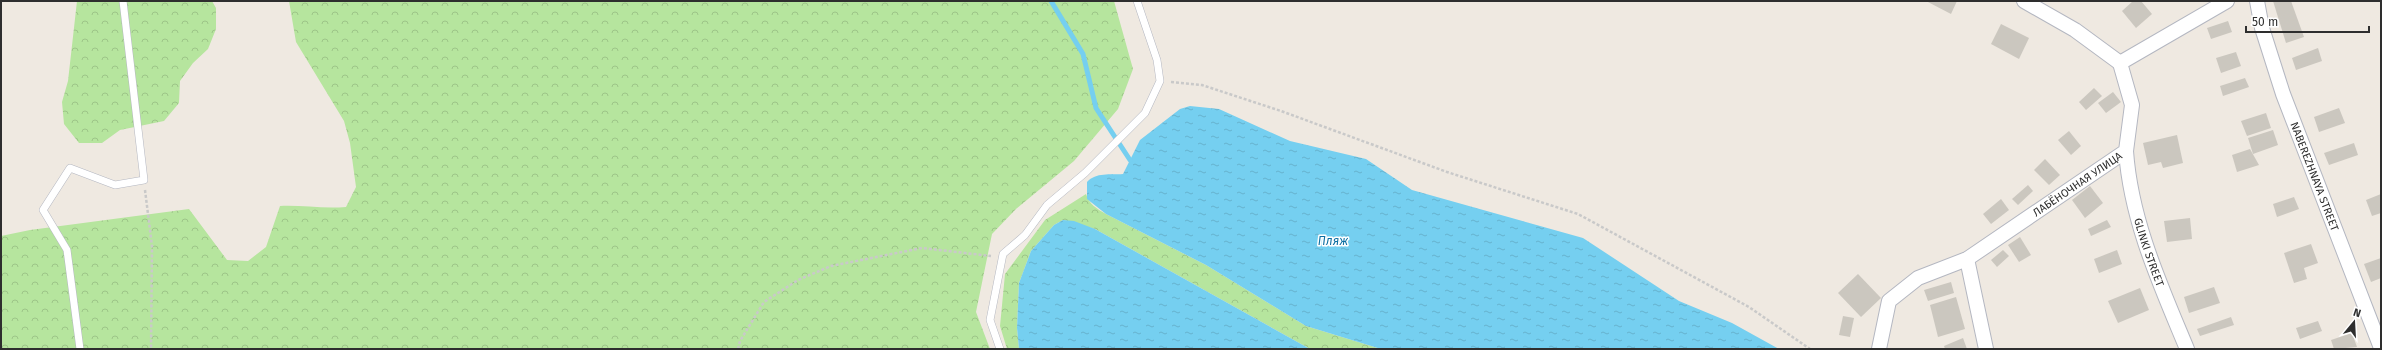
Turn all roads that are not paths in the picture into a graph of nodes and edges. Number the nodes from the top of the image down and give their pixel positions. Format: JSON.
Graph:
{"nodes":[{"id":1,"x":123,"y":1,"type":"edge"},
{"id":2,"x":1137,"y":1,"type":"edge"},
{"id":3,"x":2024,"y":1,"type":"edge"},
{"id":4,"x":2227,"y":1,"type":"edge"},
{"id":5,"x":2258,"y":1,"type":"edge"},
{"id":6,"x":2120,"y":63,"type":"junction"},
{"id":7,"x":2126,"y":150,"type":"junction"},
{"id":8,"x":1967,"y":259,"type":"junction"},
{"id":9,"x":2381,"y":348,"type":"edge"},
{"id":10,"x":80,"y":349,"type":"edge"},
{"id":11,"x":1000,"y":349,"type":"edge"},
{"id":12,"x":1879,"y":349,"type":"edge"},
{"id":13,"x":1986,"y":349,"type":"edge"},
{"id":14,"x":2187,"y":349,"type":"edge"}],
"edges":[{"from":1,"to":10,"type":"lane"},
{"from":2,"to":11,"type":"lane"},
{"from":3,"to":6,"type":"street"},
{"from":4,"to":6,"type":"street"},
{"from":5,"to":9,"type":"street","name":"NABEREZHNAYA STREET"},
{"from":6,"to":7,"type":"street","name":"ЛАБЁНОЧНАЯ УЛИЦА"},
{"from":7,"to":8,"type":"street","name":"ЛАБЁНОЧНАЯ УЛИЦА"},
{"from":7,"to":14,"type":"street","name":"GLINKI STREET"},
{"from":8,"to":12,"type":"street","name":"ЛАБЁНОЧНАЯ УЛИЦА"},
{"from":8,"to":13,"type":"street"}]}
